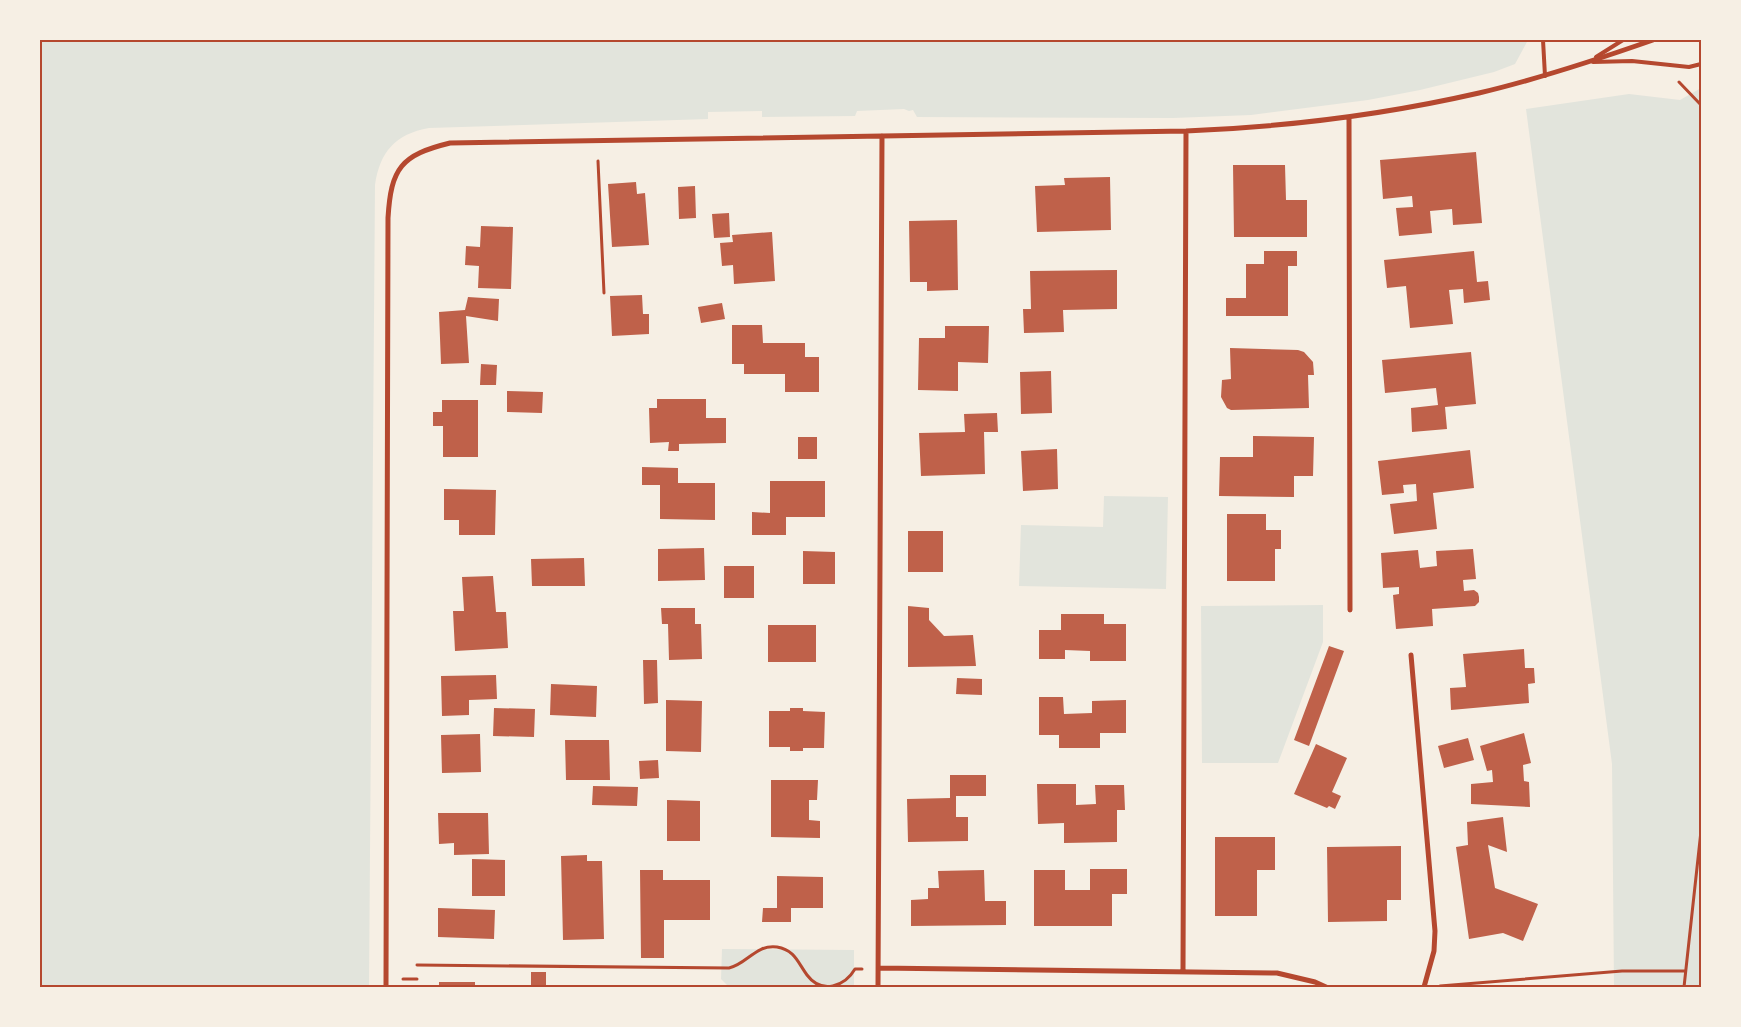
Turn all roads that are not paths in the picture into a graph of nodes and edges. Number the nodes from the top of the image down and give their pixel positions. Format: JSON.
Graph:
{"nodes":[{"id":1,"x":1543,"y":40,"type":"edge"},
{"id":2,"x":1623,"y":40,"type":"edge"},
{"id":3,"x":1653,"y":40,"type":"edge"},
{"id":4,"x":1585,"y":63,"type":"junction"},
{"id":5,"x":1701,"y":64,"type":"edge"},
{"id":6,"x":1545,"y":76,"type":"junction"},
{"id":7,"x":1349,"y":118,"type":"junction"},
{"id":8,"x":1186,"y":131,"type":"junction"},
{"id":9,"x":882,"y":136,"type":"junction"},
{"id":10,"x":1350,"y":610,"type":"dead end"},
{"id":11,"x":1411,"y":655,"type":"dead end"},
{"id":12,"x":878,"y":968,"type":"junction"},
{"id":13,"x":1183,"y":972,"type":"junction"},
{"id":14,"x":386,"y":987,"type":"edge"},
{"id":15,"x":878,"y":987,"type":"edge"},
{"id":16,"x":1326,"y":987,"type":"edge"},
{"id":17,"x":1424,"y":987,"type":"edge"}],
"edges":[{"from":1,"to":6,"type":"lane"},
{"from":2,"to":4,"type":"lane"},
{"from":3,"to":4,"type":"street"},
{"from":4,"to":5,"type":"lane"},
{"from":4,"to":6,"type":"street"},
{"from":6,"to":7,"type":"street"},
{"from":7,"to":8,"type":"street"},
{"from":7,"to":10,"type":"street"},
{"from":8,"to":9,"type":"street"},
{"from":8,"to":13,"type":"street"},
{"from":9,"to":12,"type":"street"},
{"from":9,"to":14,"type":"street"},
{"from":11,"to":17,"type":"street"},
{"from":12,"to":13,"type":"street"},
{"from":12,"to":15,"type":"street"},
{"from":13,"to":16,"type":"street"}]}
